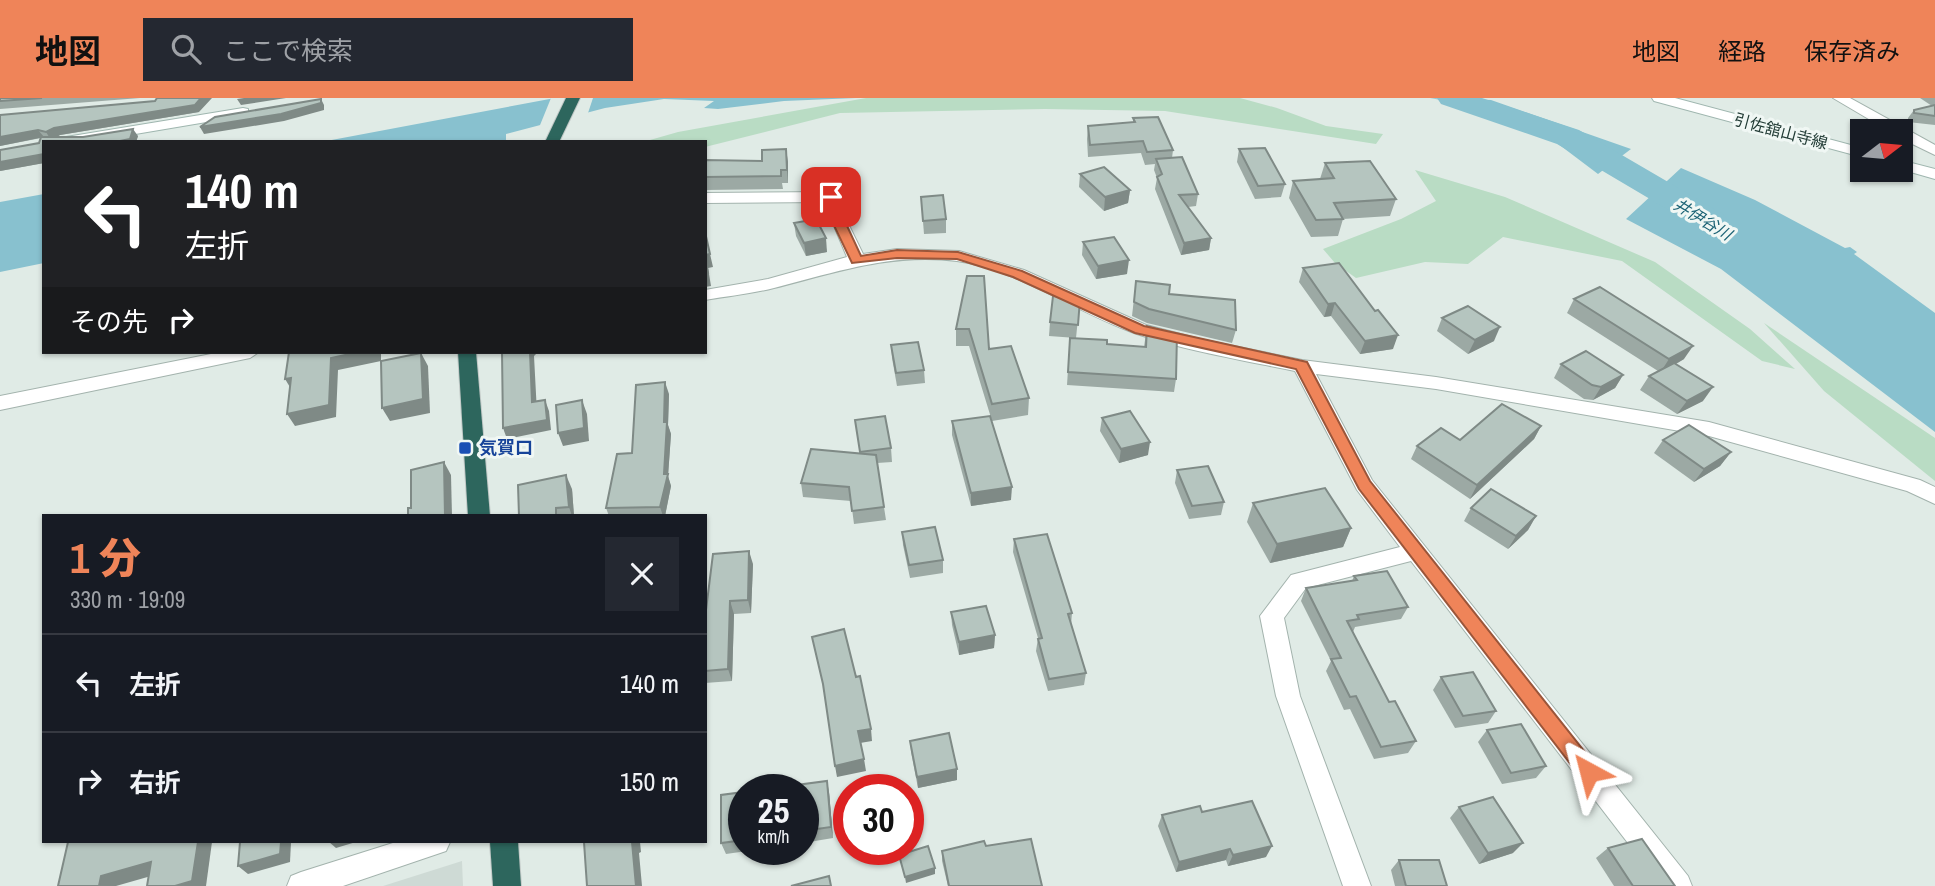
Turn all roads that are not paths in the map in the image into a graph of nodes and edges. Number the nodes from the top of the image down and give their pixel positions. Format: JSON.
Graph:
{"nodes":[{"id":1,"x":573,"y":98,"type":"edge"},
{"id":2,"x":1659,"y":98,"type":"edge"},
{"id":3,"x":1840,"y":98,"type":"edge"},
{"id":4,"x":263,"y":109,"type":"edge"},
{"id":5,"x":1877,"y":119,"type":"edge"},
{"id":6,"x":1913,"y":139,"type":"edge"},
{"id":7,"x":69,"y":140,"type":"edge"},
{"id":8,"x":553,"y":140,"type":"edge"},
{"id":9,"x":1850,"y":150,"type":"edge"},
{"id":10,"x":1935,"y":151,"type":"edge"},
{"id":11,"x":1913,"y":168,"type":"edge"},
{"id":12,"x":1935,"y":174,"type":"edge"},
{"id":13,"x":707,"y":198,"type":"edge"},
{"id":14,"x":857,"y":260,"type":"junction"},
{"id":15,"x":707,"y":295,"type":"edge"},
{"id":16,"x":240,"y":354,"type":"edge"},
{"id":17,"x":467,"y":354,"type":"edge"},
{"id":18,"x":1302,"y":366,"type":"junction"},
{"id":19,"x":0,"y":403,"type":"edge"},
{"id":20,"x":1935,"y":496,"type":"edge"},
{"id":21,"x":479,"y":514,"type":"edge"},
{"id":22,"x":1418,"y":551,"type":"junction"},
{"id":23,"x":433,"y":843,"type":"edge"},
{"id":24,"x":504,"y":843,"type":"edge"},
{"id":25,"x":301,"y":886,"type":"edge"},
{"id":26,"x":507,"y":886,"type":"edge"},
{"id":27,"x":1357,"y":886,"type":"edge"},
{"id":28,"x":1678,"y":886,"type":"edge"}],
"edges":[{"from":1,"to":8,"type":"highway"},
{"from":2,"to":9,"type":"street","name":"引佐舘山寺線"},
{"from":3,"to":5,"type":"street"},
{"from":4,"to":7,"type":"street"},
{"from":6,"to":10,"type":"street"},
{"from":11,"to":12,"type":"street"},
{"from":13,"to":14,"type":"street"},
{"from":14,"to":15,"type":"street"},
{"from":14,"to":18,"type":"street"},
{"from":16,"to":19,"type":"street"},
{"from":17,"to":21,"type":"highway"},
{"from":18,"to":20,"type":"street"},
{"from":18,"to":22,"type":"street"},
{"from":22,"to":27,"type":"street"},
{"from":22,"to":28,"type":"street"},
{"from":23,"to":25,"type":"street"},
{"from":24,"to":26,"type":"highway"}]}
